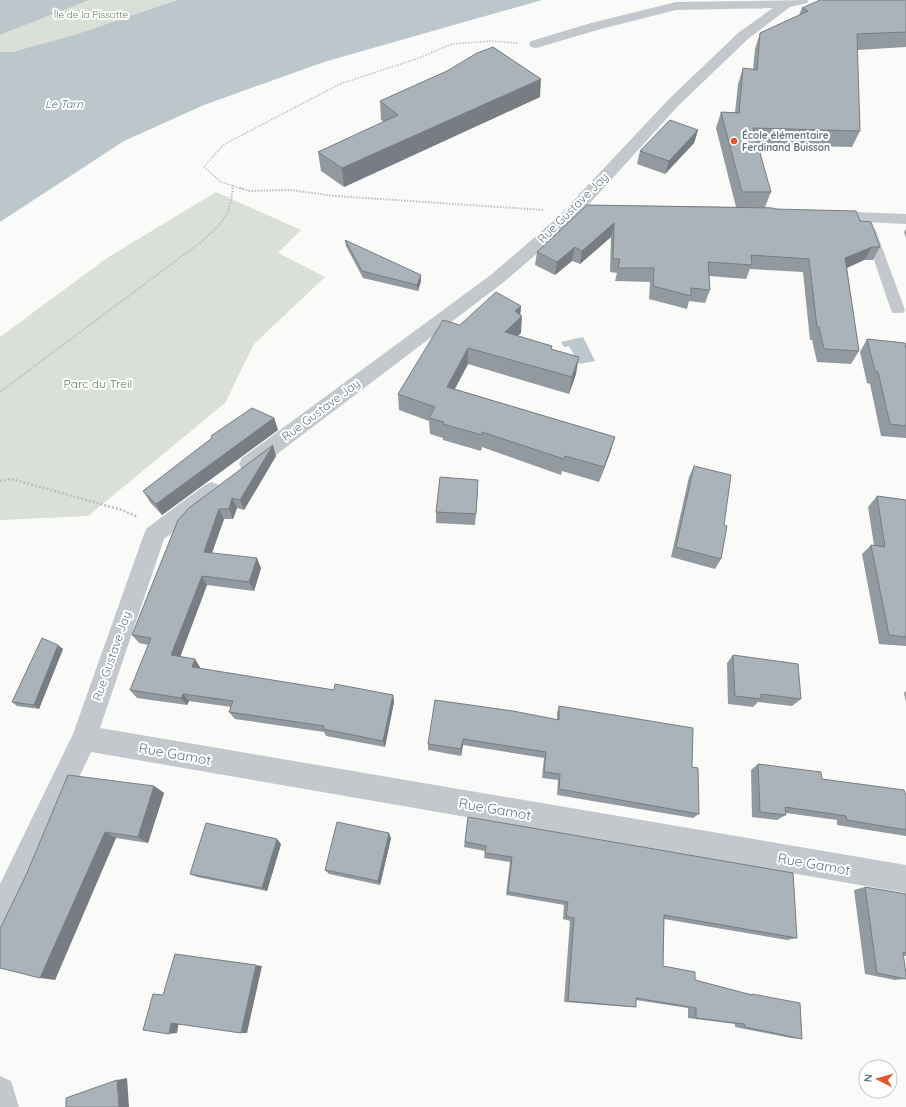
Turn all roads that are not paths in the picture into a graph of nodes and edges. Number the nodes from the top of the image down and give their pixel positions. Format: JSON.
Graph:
{"nodes":[{"id":1,"x":795,"y":2,"type":"edge"},
{"id":2,"x":536,"y":44,"type":"road end"},
{"id":3,"x":572,"y":212,"type":"junction"},
{"id":4,"x":596,"y":212,"type":"edge"},
{"id":5,"x":814,"y":215,"type":"edge"},
{"id":6,"x":866,"y":218,"type":"junction"},
{"id":7,"x":906,"y":219,"type":"edge"},
{"id":8,"x":898,"y":310,"type":"dead end"},
{"id":9,"x":84,"y":738,"type":"junction"},
{"id":10,"x":906,"y":879,"type":"edge"},
{"id":11,"x":0,"y":915,"type":"edge"},
{"id":12,"x":0,"y":1092,"type":"edge"},
{"id":13,"x":3,"y":1107,"type":"edge"}],
"edges":[{"from":1,"to":2,"type":"street"},
{"from":1,"to":3,"type":"street","name":"Rue Gustave Jay"},
{"from":3,"to":4,"type":"street"},
{"from":3,"to":9,"type":"street","name":"Rue Gustave Jay"},
{"from":5,"to":6,"type":"street"},
{"from":6,"to":7,"type":"street"},
{"from":6,"to":8,"type":"lane"},
{"from":9,"to":10,"type":"street","name":"Rue Gamot"},
{"from":9,"to":11,"type":"street","name":"Rue Gustave Jay"},
{"from":12,"to":13,"type":"street"}]}
